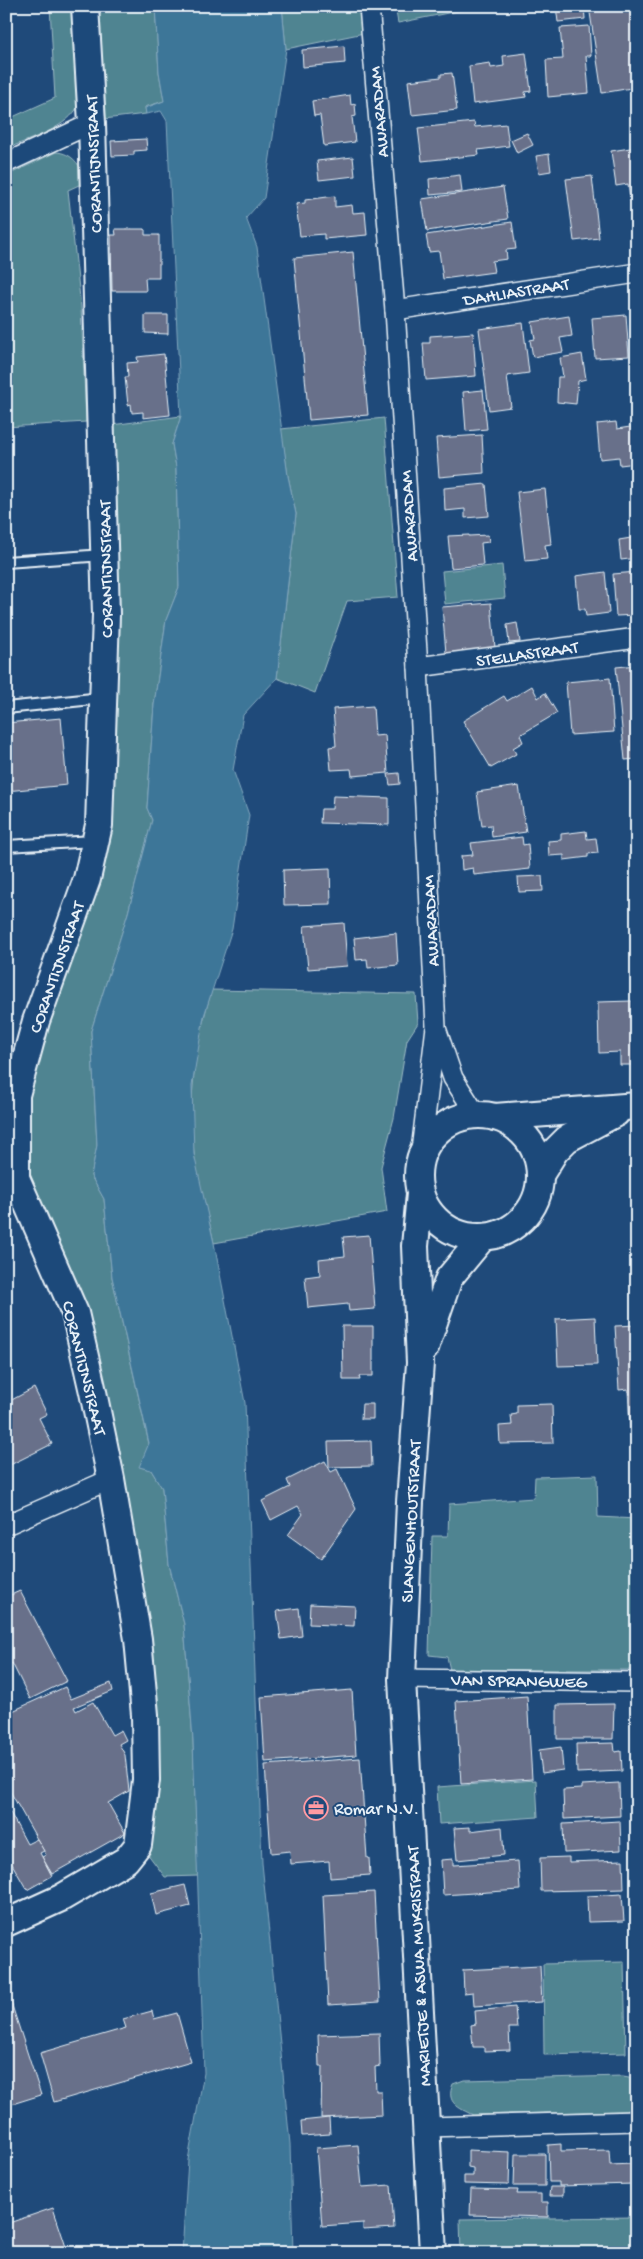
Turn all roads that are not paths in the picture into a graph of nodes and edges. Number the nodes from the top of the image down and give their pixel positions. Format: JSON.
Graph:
{"nodes":[{"id":1,"x":85,"y":6,"type":"edge"},
{"id":2,"x":369,"y":6,"type":"edge"},
{"id":3,"x":92,"y":123,"type":"junction"},
{"id":4,"x":6,"y":163,"type":"edge"},
{"id":5,"x":637,"y":273,"type":"edge"},
{"id":6,"x":395,"y":310,"type":"junction"},
{"id":7,"x":105,"y":555,"type":"junction"},
{"id":8,"x":6,"y":562,"type":"edge"},
{"id":9,"x":637,"y":638,"type":"edge"},
{"id":10,"x":418,"y":667,"type":"junction"},
{"id":11,"x":103,"y":698,"type":"junction"},
{"id":12,"x":6,"y":708,"type":"edge"},
{"id":13,"x":95,"y":841,"type":"junction"},
{"id":14,"x":6,"y":846,"type":"edge"},
{"id":15,"x":436,"y":1027,"type":"junction"},
{"id":16,"x":632,"y":1106,"type":"edge"},
{"id":17,"x":485,"y":1116,"type":"junction"},
{"id":18,"x":420,"y":1159,"type":"junction"},
{"id":19,"x":540,"y":1175,"type":"junction"},
{"id":20,"x":11,"y":1180,"type":"edge"},
{"id":21,"x":420,"y":1194,"type":"junction"},
{"id":22,"x":483,"y":1237,"type":"junction"},
{"id":23,"x":420,"y":1362,"type":"junction"},
{"id":24,"x":111,"y":1479,"type":"junction"},
{"id":25,"x":6,"y":1525,"type":"edge"},
{"id":26,"x":402,"y":1679,"type":"junction"},
{"id":27,"x":637,"y":1682,"type":"edge"},
{"id":28,"x":6,"y":1923,"type":"edge"},
{"id":29,"x":637,"y":2121,"type":"edge"},
{"id":30,"x":427,"y":2127,"type":"junction"},
{"id":31,"x":433,"y":2253,"type":"edge"}],
"edges":[{"from":1,"to":3,"type":"street","name":"CORANTIJNSTRAAT"},
{"from":2,"to":6,"type":"street","name":"AWARADAM"},
{"from":3,"to":4,"type":"street"},
{"from":3,"to":7,"type":"street","name":"CORANTIJNSTRAAT"},
{"from":5,"to":6,"type":"street","name":"DAHLIASTRAAT"},
{"from":6,"to":10,"type":"street","name":"AWARADAM"},
{"from":7,"to":8,"type":"lane"},
{"from":7,"to":11,"type":"street","name":"CORANTIJNSTRAAT"},
{"from":9,"to":10,"type":"street","name":"STELLASTRAAT"},
{"from":10,"to":15,"type":"street","name":"AWARADAM"},
{"from":11,"to":12,"type":"lane"},
{"from":11,"to":13,"type":"street","name":"CORANTIJNSTRAAT"},
{"from":13,"to":14,"type":"lane"},
{"from":13,"to":20,"type":"street","name":"CORANTIJNSTRAAT"},
{"from":15,"to":17,"type":"street","name":"AWARADAM"},
{"from":15,"to":18,"type":"street","name":"AWARADAM"},
{"from":16,"to":17,"type":"street"},
{"from":16,"to":19,"type":"street"},
{"from":17,"to":18,"type":"street"},
{"from":17,"to":19,"type":"street"},
{"from":18,"to":21,"type":"street"},
{"from":19,"to":22,"type":"street"},
{"from":20,"to":24,"type":"street","name":"CORANTIJNSTRAAT"},
{"from":21,"to":22,"type":"street"},
{"from":21,"to":23,"type":"street"},
{"from":22,"to":23,"type":"street"},
{"from":23,"to":26,"type":"street","name":"SLANGENHOUTSTRAAT"},
{"from":24,"to":25,"type":"street"},
{"from":24,"to":28,"type":"street","name":"CORANTIJNSTRAAT"},
{"from":26,"to":27,"type":"street","name":"VAN SPRANGWEG"},
{"from":26,"to":30,"type":"street","name":"MARIETJE & ASWA MUKRISTRAAT"},
{"from":29,"to":30,"type":"street"},
{"from":30,"to":31,"type":"street","name":"MARIETJE & ASWA MUKRISTRAAT"}]}
